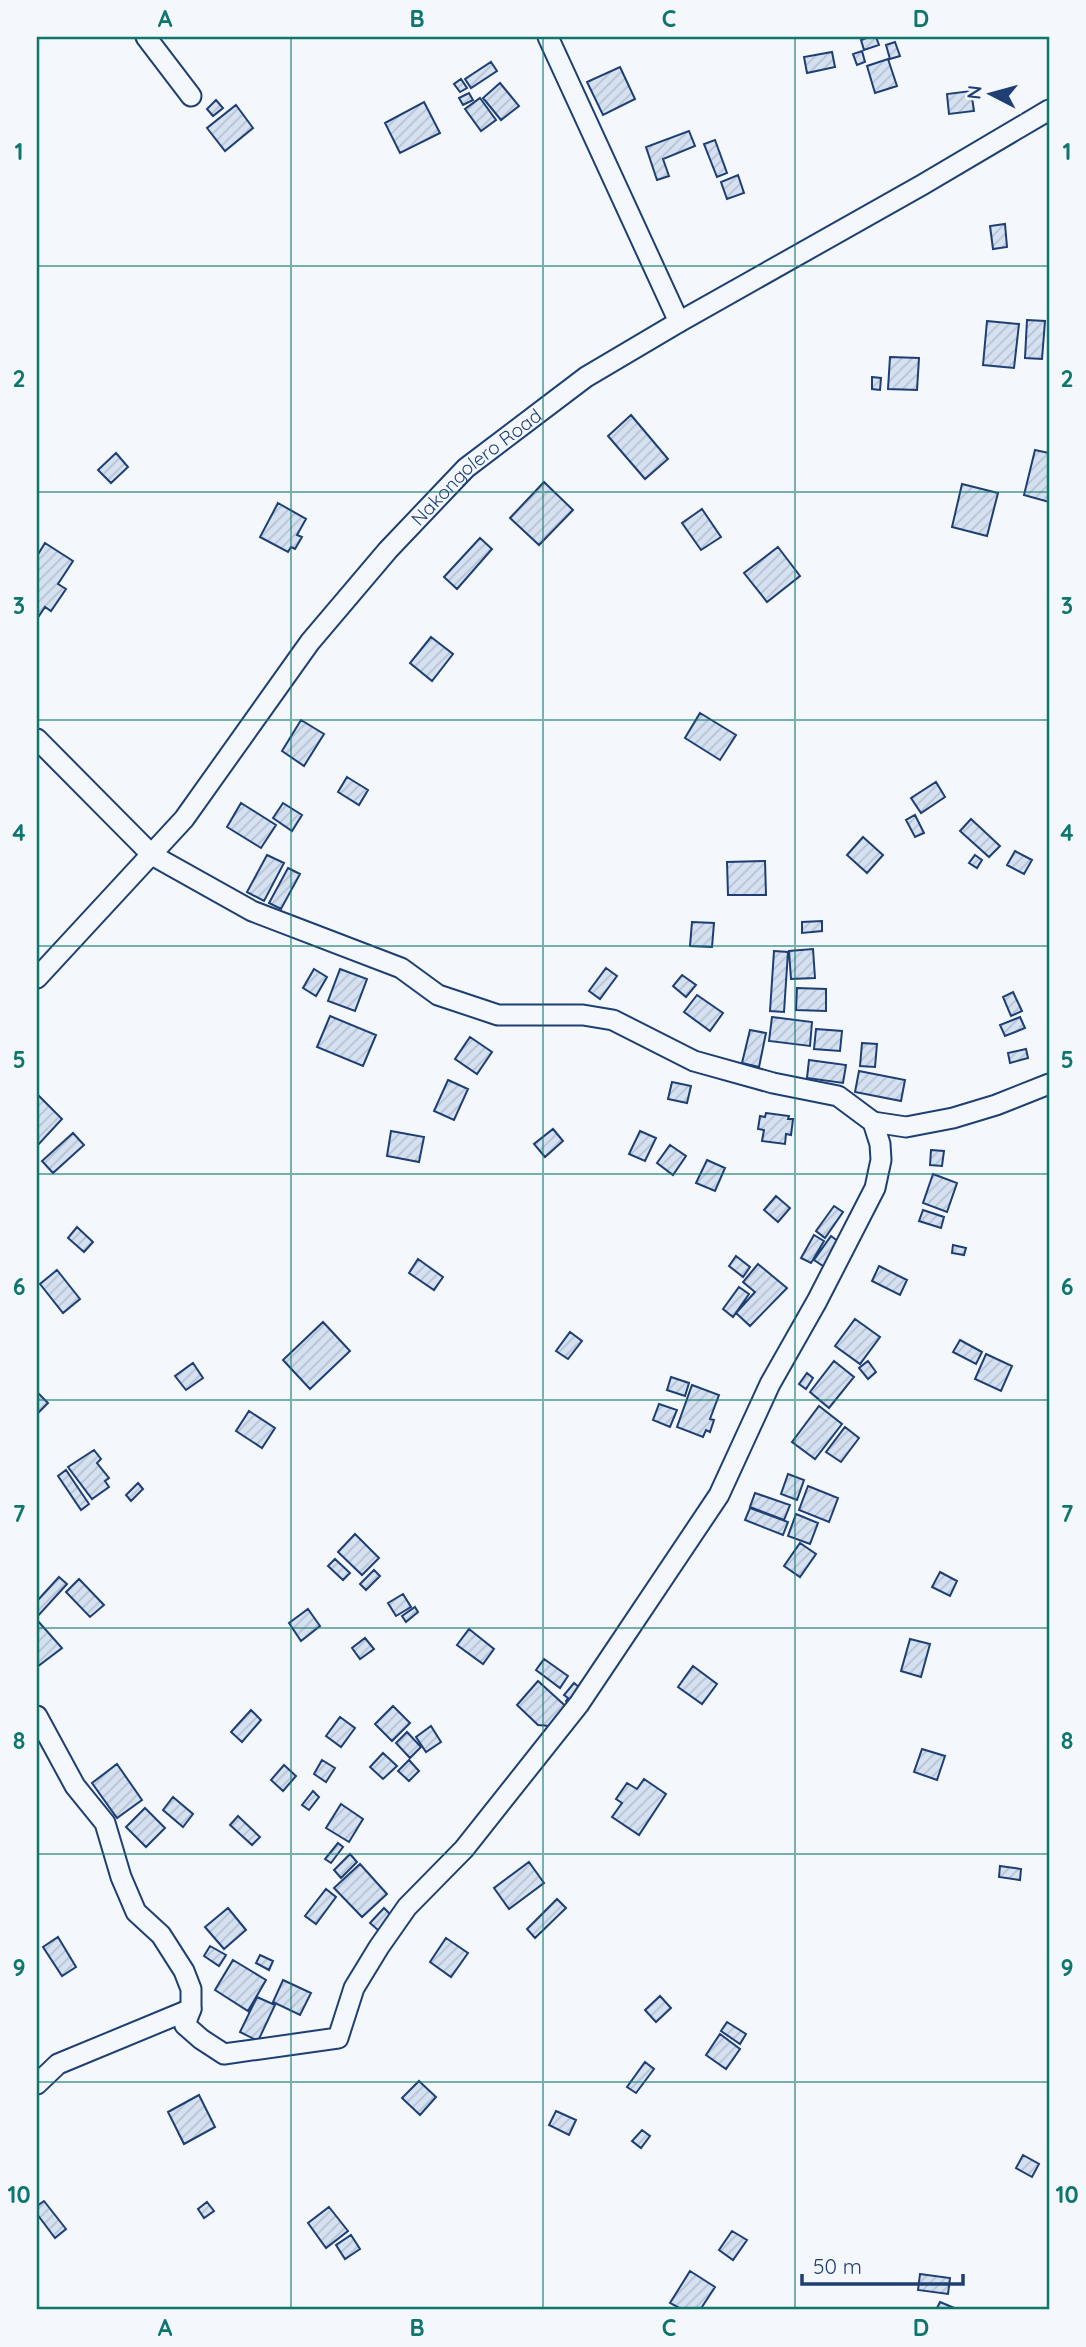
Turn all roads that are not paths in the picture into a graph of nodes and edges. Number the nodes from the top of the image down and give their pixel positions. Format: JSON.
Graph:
{"nodes":[{"id":1,"x":146,"y":37,"type":"edge"},
{"id":2,"x":548,"y":37,"type":"edge"},
{"id":3,"x":191,"y":96,"type":"dead end"},
{"id":4,"x":1049,"y":110,"type":"edge"},
{"id":5,"x":679,"y":322,"type":"junction"},
{"id":6,"x":37,"y":739,"type":"edge"},
{"id":7,"x":152,"y":855,"type":"junction"},
{"id":8,"x":37,"y":978,"type":"edge"},
{"id":9,"x":1049,"y":1084,"type":"edge"},
{"id":10,"x":873,"y":1122,"type":"junction"},
{"id":11,"x":37,"y":1716,"type":"edge"},
{"id":12,"x":191,"y":2009,"type":"junction"},
{"id":13,"x":37,"y":2084,"type":"edge"}],
"edges":[{"from":1,"to":3,"type":"street"},
{"from":2,"to":5,"type":"street"},
{"from":4,"to":5,"type":"street","name":"Nakongolero Road"},
{"from":5,"to":7,"type":"street","name":"Nakongolero Road"},
{"from":6,"to":7,"type":"street"},
{"from":7,"to":8,"type":"street","name":"Nakongolero Road"},
{"from":7,"to":10,"type":"street"},
{"from":9,"to":10,"type":"street"},
{"from":10,"to":12,"type":"street"},
{"from":11,"to":12,"type":"street"},
{"from":12,"to":13,"type":"street"}]}
